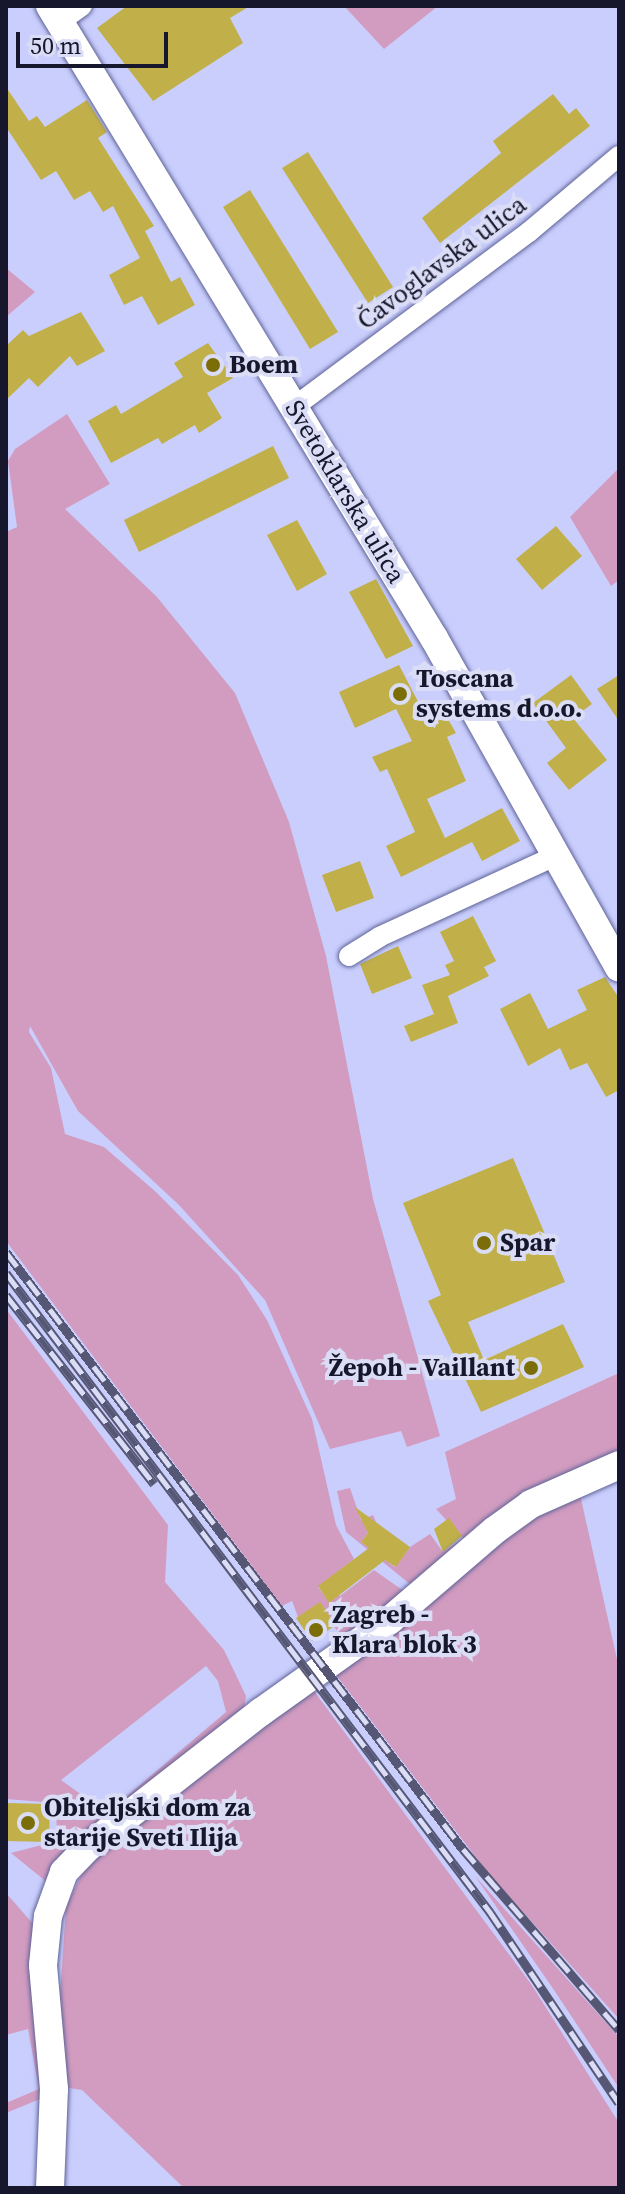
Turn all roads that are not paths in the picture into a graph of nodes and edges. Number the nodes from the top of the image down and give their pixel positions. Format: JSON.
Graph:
{"nodes":[{"id":1,"x":65,"y":11,"type":"edge"},
{"id":2,"x":619,"y":156,"type":"edge"},
{"id":3,"x":294,"y":407,"type":"junction"},
{"id":4,"x":555,"y":856,"type":"junction"},
{"id":5,"x":349,"y":956,"type":"dead end"},
{"id":6,"x":619,"y":968,"type":"edge"},
{"id":7,"x":619,"y":1465,"type":"edge"},
{"id":8,"x":50,"y":2188,"type":"edge"}],
"edges":[{"from":1,"to":3,"type":"street","name":"Svetoklarska ulica"},
{"from":2,"to":3,"type":"street","name":"Čavoglavska ulica"},
{"from":3,"to":4,"type":"street","name":"Svetoklarska ulica"},
{"from":4,"to":5,"type":"street"},
{"from":4,"to":6,"type":"street","name":"Svetoklarska ulica"},
{"from":7,"to":8,"type":"street"}]}
